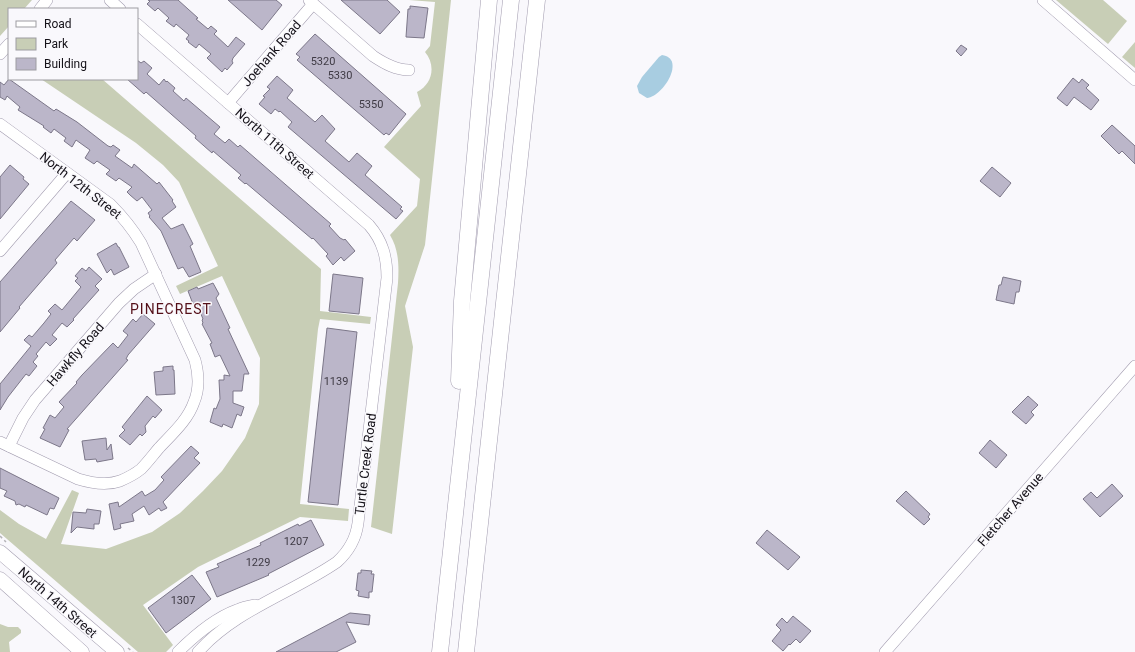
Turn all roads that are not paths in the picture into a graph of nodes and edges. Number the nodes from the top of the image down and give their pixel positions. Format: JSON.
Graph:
{"nodes":[{"id":1,"x":47,"y":0,"type":"edge"},
{"id":2,"x":110,"y":0,"type":"edge"},
{"id":3,"x":490,"y":0,"type":"edge"},
{"id":4,"x":511,"y":0,"type":"edge"},
{"id":5,"x":537,"y":0,"type":"edge"},
{"id":6,"x":1043,"y":0,"type":"edge"},
{"id":7,"x":311,"y":2,"type":"edge"},
{"id":8,"x":41,"y":8,"type":"edge"},
{"id":9,"x":119,"y":8,"type":"edge"},
{"id":10,"x":138,"y":25,"type":"edge"},
{"id":11,"x":8,"y":45,"type":"edge"},
{"id":12,"x":0,"y":54,"type":"edge"},
{"id":13,"x":409,"y":70,"type":"dead end"},
{"id":14,"x":1135,"y":80,"type":"edge"},
{"id":15,"x":228,"y":103,"type":"junction"},
{"id":16,"x":0,"y":124,"type":"edge"},
{"id":17,"x":67,"y":173,"type":"junction"},
{"id":18,"x":0,"y":251,"type":"edge"},
{"id":19,"x":156,"y":274,"type":"junction"},
{"id":20,"x":387,"y":278,"type":"joint"},
{"id":21,"x":1135,"y":366,"type":"edge"},
{"id":22,"x":4,"y":444,"type":"edge"},
{"id":23,"x":452,"y":543,"type":"junction"},
{"id":24,"x":0,"y":552,"type":"edge"},
{"id":25,"x":0,"y":579,"type":"edge"},
{"id":26,"x":265,"y":602,"type":"junction"},
{"id":27,"x":82,"y":652,"type":"edge"},
{"id":28,"x":117,"y":652,"type":"edge"},
{"id":29,"x":178,"y":652,"type":"edge"},
{"id":30,"x":198,"y":652,"type":"edge"},
{"id":31,"x":440,"y":652,"type":"edge"},
{"id":32,"x":466,"y":652,"type":"edge"},
{"id":33,"x":885,"y":652,"type":"edge"}],
"edges":[{"from":1,"to":8,"type":"street"},
{"from":2,"to":9,"type":"street"},
{"from":3,"to":23,"type":"highway"},
{"from":4,"to":23,"type":"highway"},
{"from":5,"to":32,"type":"highway"},
{"from":6,"to":14,"type":"street"},
{"from":7,"to":13,"type":"street"},
{"from":7,"to":15,"type":"street","name":"Joehank Road"},
{"from":10,"to":15,"type":"street","name":"North 11th Street"},
{"from":11,"to":12,"type":"street"},
{"from":15,"to":20,"type":"street","name":"North 11th Street"},
{"from":16,"to":17,"type":"street","name":"North 12th Street"},
{"from":17,"to":18,"type":"street"},
{"from":17,"to":19,"type":"street","name":"North 12th Street"},
{"from":19,"to":22,"type":"street","name":"Hawkfly Road"},
{"from":19,"to":22,"type":"street","name":"North 12th Street"},
{"from":20,"to":26,"type":"street","name":"Turtle Creek Road"},
{"from":21,"to":33,"type":"street","name":"Fletcher Avenue"},
{"from":23,"to":31,"type":"highway"},
{"from":24,"to":28,"type":"main road","name":"North 14th Street"},
{"from":25,"to":27,"type":"main road","name":"North 14th Street"},
{"from":26,"to":29,"type":"street","name":"Turtle Creek Road"},
{"from":26,"to":30,"type":"street","name":"Turtle Creek Road"}]}
